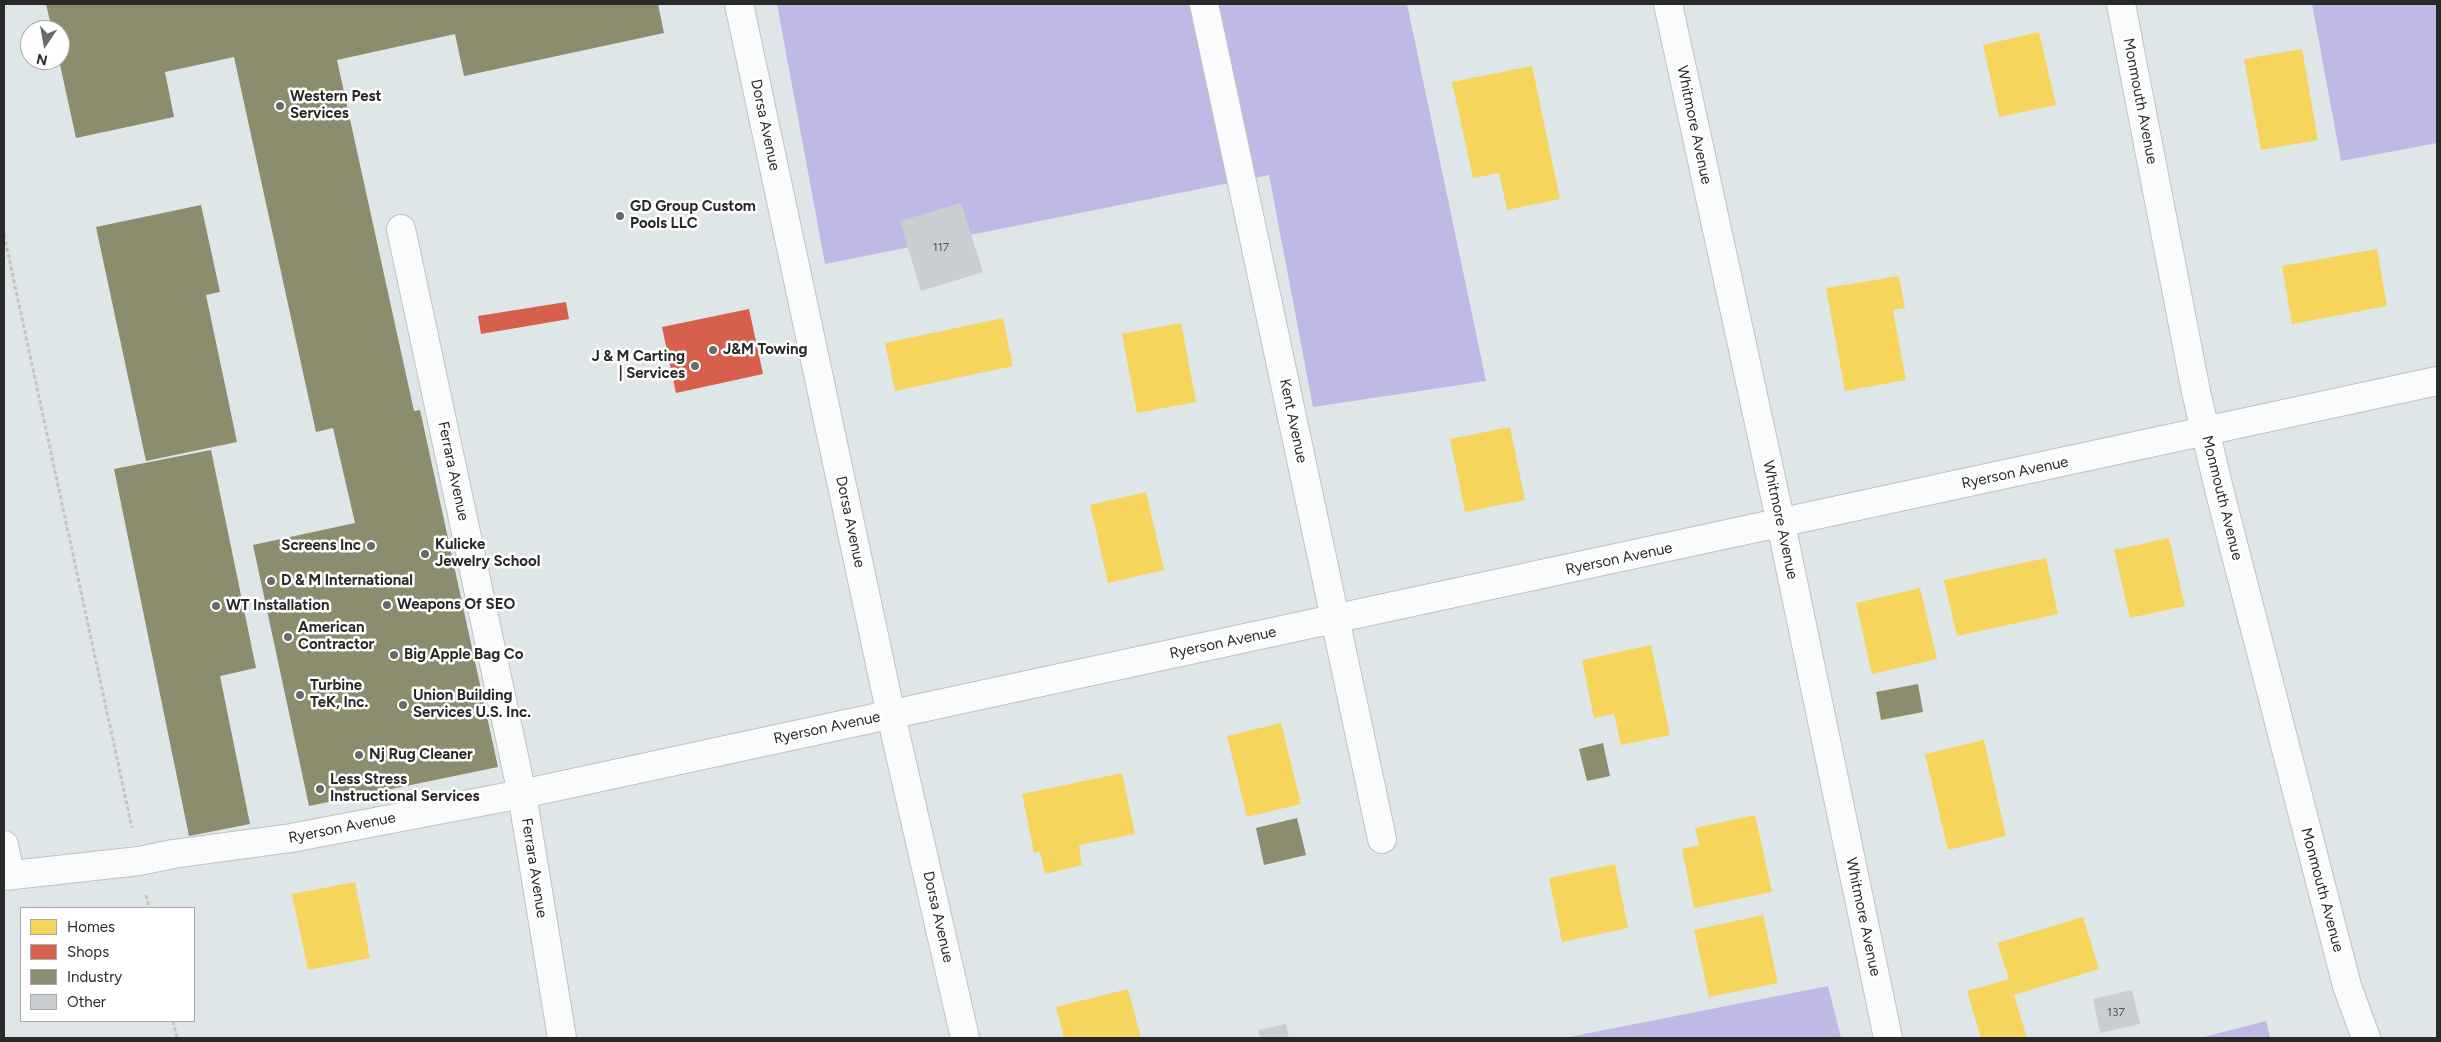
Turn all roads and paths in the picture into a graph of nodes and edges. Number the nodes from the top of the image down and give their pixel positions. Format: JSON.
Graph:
{"nodes":[{"id":1,"x":739,"y":4,"type":"edge"},
{"id":2,"x":1204,"y":4,"type":"edge"},
{"id":3,"x":1668,"y":4,"type":"edge"},
{"id":4,"x":2121,"y":4,"type":"edge"},
{"id":5,"x":401,"y":229,"type":"dead end"},
{"id":6,"x":4,"y":235,"type":"edge"},
{"id":7,"x":2437,"y":381,"type":"edge"},
{"id":8,"x":2206,"y":432,"type":"junction"},
{"id":9,"x":1781,"y":524,"type":"junction"},
{"id":10,"x":1335,"y":619,"type":"junction"},
{"id":11,"x":891,"y":714,"type":"junction"},
{"id":12,"x":522,"y":794,"type":"junction"},
{"id":13,"x":1382,"y":839,"type":"dead end"},
{"id":14,"x":4,"y":845,"type":"edge"},
{"id":15,"x":139,"y":861,"type":"junction"},
{"id":16,"x":7,"y":876,"type":"edge"},
{"id":17,"x":149,"y":907,"type":"edge"},
{"id":18,"x":173,"y":1022,"type":"edge"},
{"id":19,"x":177,"y":1038,"type":"edge"},
{"id":20,"x":562,"y":1038,"type":"edge"},
{"id":21,"x":965,"y":1038,"type":"edge"},
{"id":22,"x":1888,"y":1038,"type":"edge"},
{"id":23,"x":2366,"y":1038,"type":"edge"}],
"edges":[{"from":1,"to":11,"type":"street","name":"Dorsa Avenue"},
{"from":2,"to":10,"type":"street","name":"Kent Avenue"},
{"from":3,"to":9,"type":"street","name":"Whitmore Avenue"},
{"from":4,"to":8,"type":"street","name":"Monmouth Avenue"},
{"from":5,"to":12,"type":"street","name":"Ferrara Avenue"},
{"from":6,"to":15,"type":"path"},
{"from":7,"to":8,"type":"street","name":"Ryerson Avenue"},
{"from":8,"to":9,"type":"street","name":"Ryerson Avenue"},
{"from":8,"to":23,"type":"street","name":"Monmouth Avenue"},
{"from":9,"to":10,"type":"street","name":"Ryerson Avenue"},
{"from":9,"to":22,"type":"street","name":"Whitmore Avenue"},
{"from":10,"to":11,"type":"street","name":"Ryerson Avenue"},
{"from":10,"to":13,"type":"street","name":"Kent Avenue"},
{"from":11,"to":12,"type":"street","name":"Ryerson Avenue"},
{"from":11,"to":21,"type":"street","name":"Dorsa Avenue"},
{"from":12,"to":15,"type":"street","name":"Ryerson Avenue"},
{"from":12,"to":20,"type":"street","name":"Ferrara Avenue"},
{"from":14,"to":16,"type":"street"},
{"from":15,"to":16,"type":"street","name":"Ryerson Avenue"},
{"from":15,"to":17,"type":"path"},
{"from":18,"to":19,"type":"path"}]}
